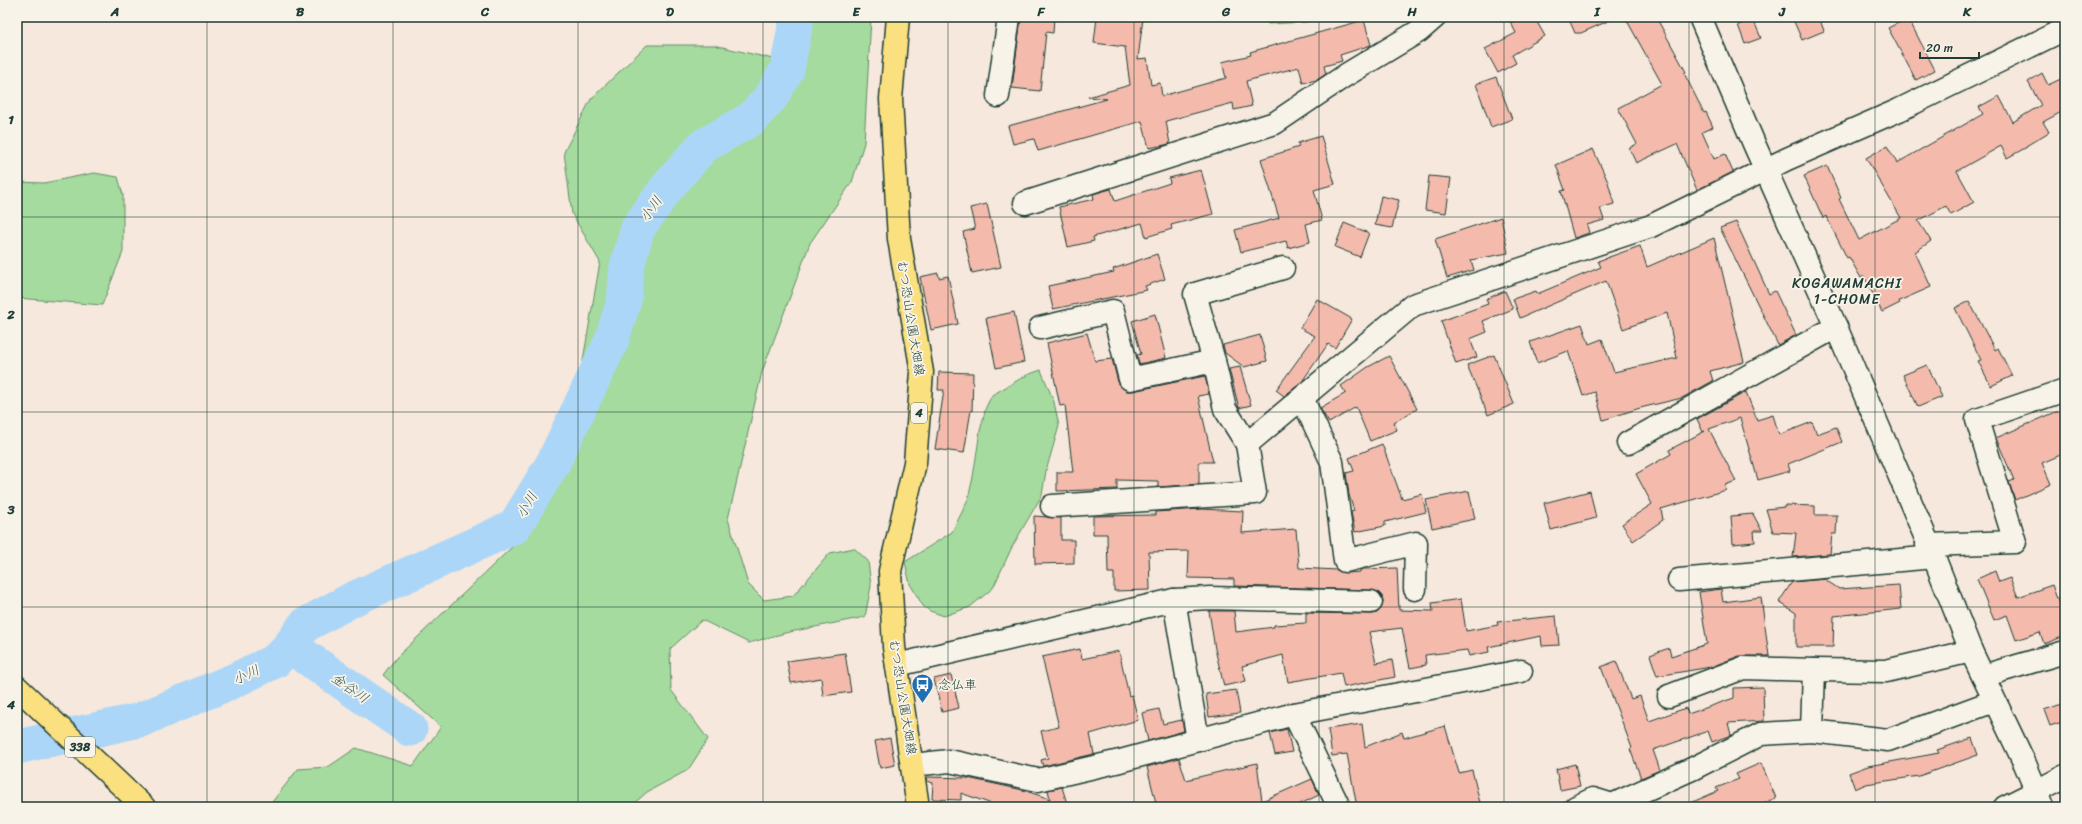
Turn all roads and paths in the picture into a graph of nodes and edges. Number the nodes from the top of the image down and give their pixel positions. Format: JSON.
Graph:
{"nodes":[{"id":1,"x":898,"y":17,"type":"edge"},
{"id":2,"x":1008,"y":17,"type":"edge"},
{"id":3,"x":1435,"y":17,"type":"edge"},
{"id":4,"x":1700,"y":17,"type":"edge"},
{"id":5,"x":2065,"y":29,"type":"edge"},
{"id":6,"x":998,"y":96,"type":"dead end"},
{"id":7,"x":1766,"y":170,"type":"junction"},
{"id":8,"x":1025,"y":203,"type":"dead end"},
{"id":9,"x":1283,"y":268,"type":"dead end"},
{"id":10,"x":1836,"y":327,"type":"junction"},
{"id":11,"x":1040,"y":328,"type":"dead end"},
{"id":12,"x":1214,"y":361,"type":"junction"},
{"id":13,"x":2065,"y":390,"type":"edge"},
{"id":14,"x":1302,"y":398,"type":"junction"},
{"id":15,"x":1628,"y":443,"type":"dead end"},
{"id":16,"x":1247,"y":444,"type":"junction"},
{"id":17,"x":1052,"y":506,"type":"dead end"},
{"id":18,"x":1930,"y":551,"type":"junction"},
{"id":19,"x":1679,"y":580,"type":"dead end"},
{"id":20,"x":1415,"y":589,"type":"dead end"},
{"id":21,"x":1174,"y":600,"type":"junction"},
{"id":22,"x":1372,"y":602,"type":"dead end"},
{"id":23,"x":1970,"y":651,"type":"junction"},
{"id":24,"x":2065,"y":652,"type":"edge"},
{"id":25,"x":897,"y":665,"type":"junction"},
{"id":26,"x":1814,"y":670,"type":"junction"},
{"id":27,"x":1521,"y":671,"type":"dead end"},
{"id":28,"x":1983,"y":676,"type":"junction"},
{"id":29,"x":17,"y":687,"type":"edge"},
{"id":30,"x":1668,"y":696,"type":"dead end"},
{"id":31,"x":1994,"y":701,"type":"junction"},
{"id":32,"x":1294,"y":714,"type":"junction"},
{"id":33,"x":1812,"y":731,"type":"junction"},
{"id":34,"x":1198,"y":740,"type":"junction"},
{"id":35,"x":913,"y":764,"type":"junction"},
{"id":36,"x":2065,"y":776,"type":"edge"},
{"id":37,"x":2040,"y":799,"type":"edge"},
{"id":38,"x":144,"y":807,"type":"edge"},
{"id":39,"x":918,"y":807,"type":"edge"},
{"id":40,"x":1339,"y":807,"type":"edge"},
{"id":41,"x":1576,"y":807,"type":"edge"},
{"id":42,"x":2005,"y":807,"type":"edge"}],
"edges":[{"from":1,"to":25,"type":"main road","name":"むつ恐山公園大畑線","number":"4"},
{"from":2,"to":6,"type":"street"},
{"from":3,"to":8,"type":"street"},
{"from":4,"to":7,"type":"street"},
{"from":5,"to":7,"type":"street"},
{"from":7,"to":10,"type":"street"},
{"from":7,"to":14,"type":"street"},
{"from":9,"to":12,"type":"street"},
{"from":10,"to":15,"type":"street"},
{"from":10,"to":18,"type":"street"},
{"from":11,"to":12,"type":"street"},
{"from":12,"to":16,"type":"street"},
{"from":13,"to":18,"type":"street"},
{"from":14,"to":16,"type":"street"},
{"from":14,"to":20,"type":"street"},
{"from":16,"to":17,"type":"street"},
{"from":18,"to":19,"type":"street"},
{"from":18,"to":23,"type":"street"},
{"from":21,"to":22,"type":"street"},
{"from":21,"to":25,"type":"street"},
{"from":21,"to":34,"type":"street"},
{"from":23,"to":26,"type":"street"},
{"from":23,"to":28,"type":"street"},
{"from":24,"to":28,"type":"street"},
{"from":25,"to":35,"type":"main road","name":"むつ恐山公園大畑線","number":"4"},
{"from":26,"to":30,"type":"street"},
{"from":26,"to":33,"type":"street"},
{"from":27,"to":32,"type":"street"},
{"from":28,"to":31,"type":"street"},
{"from":29,"to":38,"type":"main road","number":"338"},
{"from":31,"to":33,"type":"street"},
{"from":31,"to":37,"type":"street"},
{"from":32,"to":34,"type":"street"},
{"from":32,"to":40,"type":"street"},
{"from":33,"to":41,"type":"street"},
{"from":34,"to":35,"type":"street"},
{"from":35,"to":39,"type":"main road","name":"むつ恐山公園大畑線","number":"4"},
{"from":36,"to":37,"type":"street"},
{"from":37,"to":42,"type":"street"}]}
